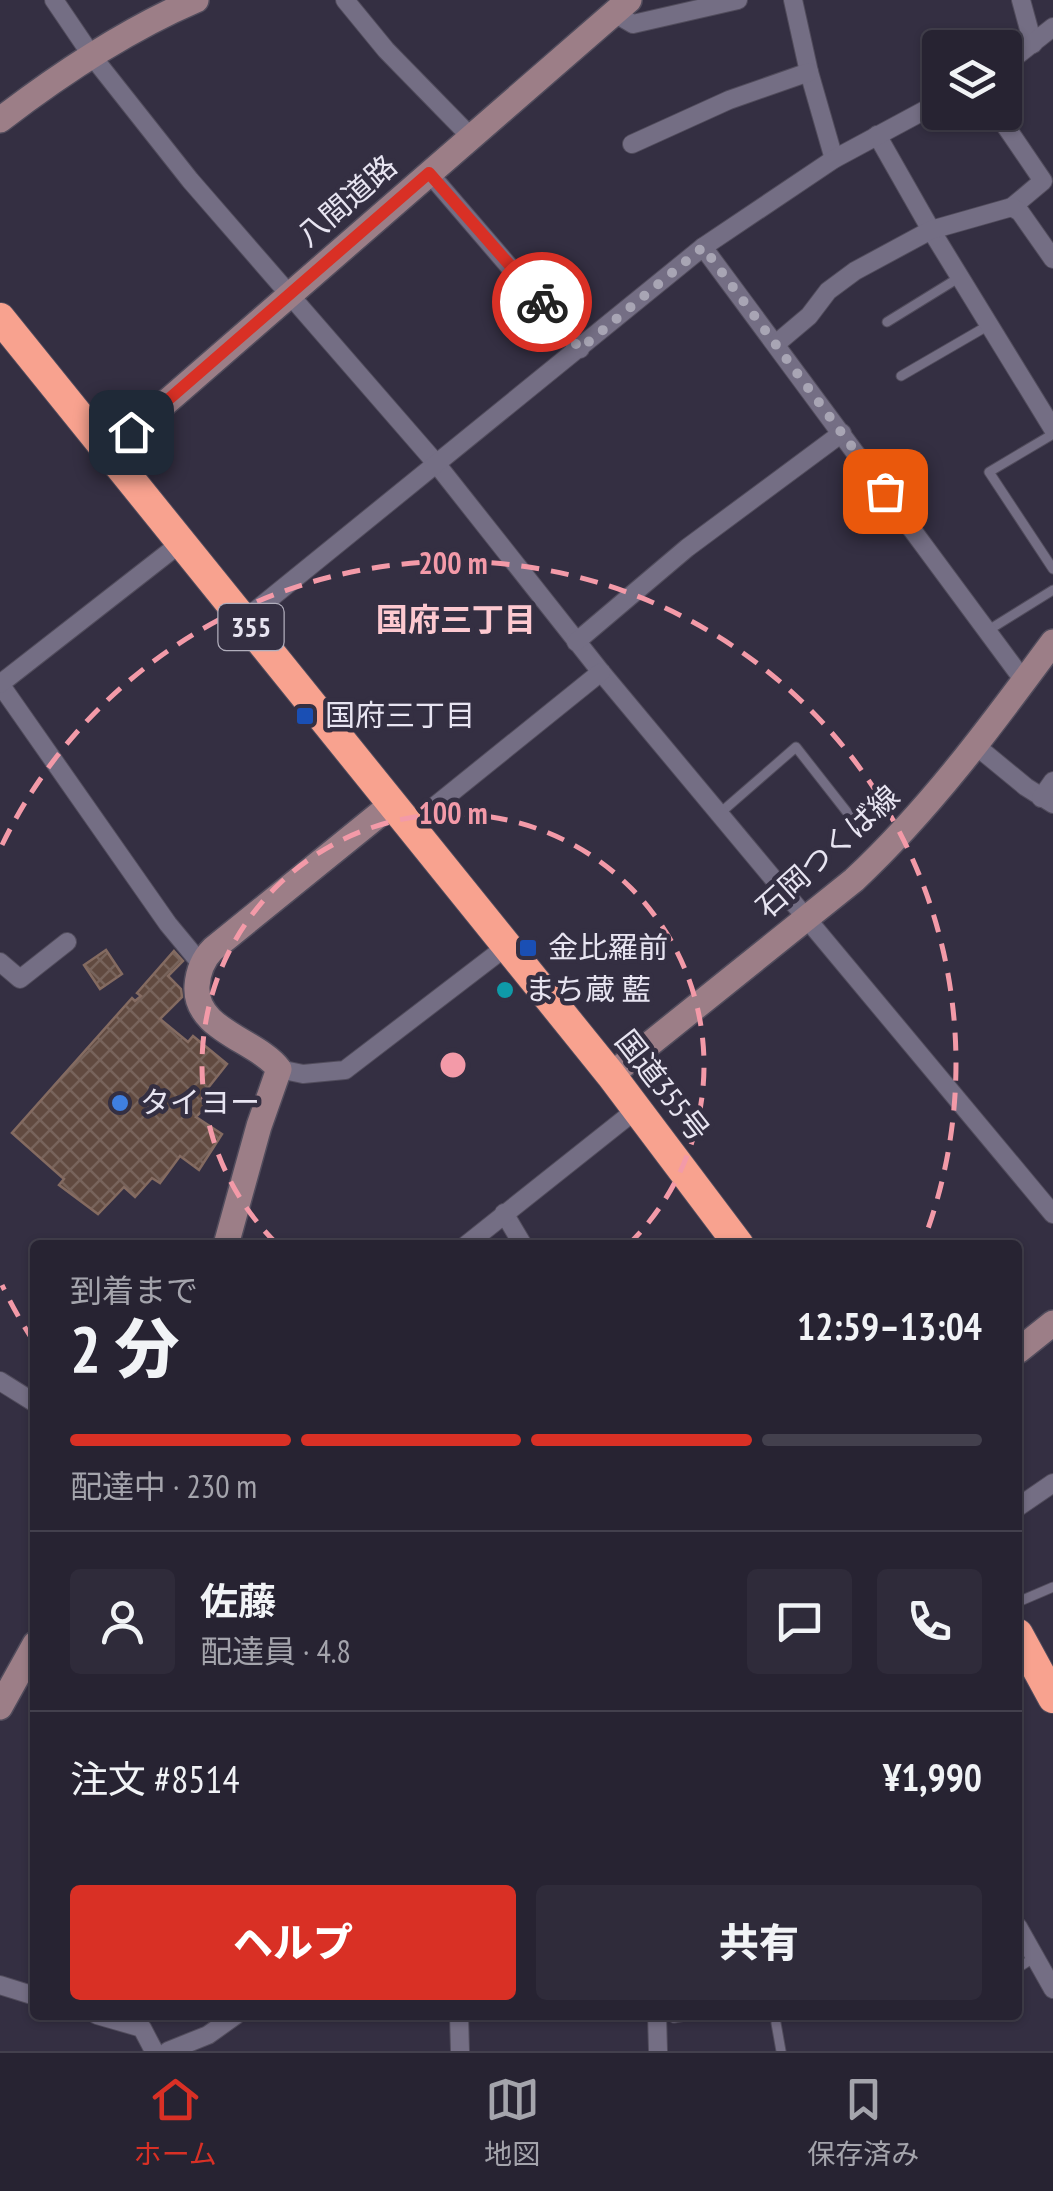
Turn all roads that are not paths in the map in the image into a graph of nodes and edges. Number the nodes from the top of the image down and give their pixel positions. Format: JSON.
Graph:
{"nodes":[{"id":1,"x":54,"y":0,"type":"edge"},
{"id":2,"x":196,"y":0,"type":"edge"},
{"id":3,"x":344,"y":0,"type":"edge"},
{"id":4,"x":738,"y":0,"type":"edge"},
{"id":5,"x":792,"y":0,"type":"edge"},
{"id":6,"x":1021,"y":0,"type":"edge"},
{"id":7,"x":622,"y":6,"type":"edge"},
{"id":8,"x":1053,"y":27,"type":"edge"},
{"id":9,"x":1033,"y":44,"type":"junction"},
{"id":10,"x":1022,"y":52,"type":"edge"},
{"id":11,"x":92,"y":56,"type":"junction"},
{"id":12,"x":809,"y":72,"type":"junction"},
{"id":13,"x":922,"y":112,"type":"edge"},
{"id":14,"x":0,"y":120,"type":"edge"},
{"id":15,"x":1010,"y":130,"type":"edge"},
{"id":16,"x":470,"y":136,"type":"junction"},
{"id":17,"x":877,"y":136,"type":"junction"},
{"id":18,"x":632,"y":144,"type":"dead end"},
{"id":19,"x":834,"y":158,"type":"junction"},
{"id":20,"x":429,"y":173,"type":"junction"},
{"id":21,"x":1048,"y":180,"type":"edge"},
{"id":22,"x":1012,"y":207,"type":"junction"},
{"id":23,"x":931,"y":230,"type":"junction"},
{"id":24,"x":703,"y":247,"type":"junction"},
{"id":25,"x":1053,"y":259,"type":"edge"},
{"id":26,"x":960,"y":277,"type":"junction"},
{"id":27,"x":288,"y":296,"type":"junction"},
{"id":28,"x":0,"y":318,"type":"edge"},
{"id":29,"x":887,"y":322,"type":"dead end"},
{"id":30,"x":989,"y":325,"type":"junction"},
{"id":31,"x":777,"y":343,"type":"junction"},
{"id":32,"x":580,"y":349,"type":"junction"},
{"id":33,"x":901,"y":376,"type":"dead end"},
{"id":34,"x":1053,"y":431,"type":"edge"},
{"id":35,"x":842,"y":433,"type":"junction"},
{"id":36,"x":109,"y":452,"type":"junction"},
{"id":37,"x":435,"y":462,"type":"junction"},
{"id":38,"x":182,"y":542,"type":"junction"},
{"id":39,"x":1053,"y":569,"type":"edge"},
{"id":40,"x":1053,"y":590,"type":"edge"},
{"id":41,"x":245,"y":620,"type":"junction"},
{"id":42,"x":988,"y":631,"type":"junction"},
{"id":43,"x":576,"y":642,"type":"junction"},
{"id":44,"x":1051,"y":650,"type":"edge"},
{"id":45,"x":601,"y":672,"type":"junction"},
{"id":46,"x":1024,"y":681,"type":"junction"},
{"id":47,"x":0,"y":684,"type":"edge"},
{"id":48,"x":976,"y":745,"type":"junction"},
{"id":49,"x":1053,"y":781,"type":"edge"},
{"id":50,"x":1047,"y":801,"type":"edge"},
{"id":51,"x":718,"y":814,"type":"junction"},
{"id":52,"x":401,"y":815,"type":"junction"},
{"id":53,"x":854,"y":820,"type":"dead end"},
{"id":54,"x":807,"y":918,"type":"junction"},
{"id":55,"x":67,"y":942,"type":"dead end"},
{"id":56,"x":507,"y":946,"type":"junction"},
{"id":57,"x":0,"y":962,"type":"edge"},
{"id":58,"x":202,"y":965,"type":"junction"},
{"id":59,"x":279,"y":1070,"type":"junction"},
{"id":60,"x":611,"y":1075,"type":"junction"},
{"id":61,"x":638,"y":1109,"type":"junction"},
{"id":62,"x":504,"y":1214,"type":"junction"},
{"id":63,"x":1053,"y":1214,"type":"edge"},
{"id":64,"x":227,"y":1240,"type":"edge"},
{"id":65,"x":472,"y":1240,"type":"edge"},
{"id":66,"x":520,"y":1240,"type":"edge"},
{"id":67,"x":730,"y":1240,"type":"edge"},
{"id":68,"x":1053,"y":1323,"type":"edge"},
{"id":69,"x":1022,"y":1348,"type":"edge"},
{"id":70,"x":0,"y":1380,"type":"edge"},
{"id":71,"x":30,"y":1400,"type":"edge"},
{"id":72,"x":1053,"y":1483,"type":"edge"},
{"id":73,"x":1022,"y":1504,"type":"edge"},
{"id":74,"x":1053,"y":1588,"type":"edge"},
{"id":75,"x":1022,"y":1600,"type":"edge"},
{"id":76,"x":1022,"y":1641,"type":"edge"},
{"id":77,"x":30,"y":1653,"type":"edge"},
{"id":78,"x":1053,"y":1698,"type":"edge"},
{"id":79,"x":0,"y":1707,"type":"edge"},
{"id":80,"x":1022,"y":1933,"type":"edge"},
{"id":81,"x":1035,"y":1957,"type":"junction"},
{"id":82,"x":1022,"y":1965,"type":"edge"},
{"id":83,"x":0,"y":1985,"type":"edge"},
{"id":84,"x":1053,"y":1988,"type":"edge"},
{"id":85,"x":30,"y":1994,"type":"edge"},
{"id":86,"x":114,"y":2020,"type":"edge"},
{"id":87,"x":229,"y":2020,"type":"edge"},
{"id":88,"x":459,"y":2020,"type":"edge"},
{"id":89,"x":663,"y":2020,"type":"edge"},
{"id":90,"x":663,"y":2020,"type":"edge"},
{"id":91,"x":776,"y":2023,"type":"dead end"},
{"id":92,"x":154,"y":2051,"type":"edge"},
{"id":93,"x":168,"y":2051,"type":"edge"},
{"id":94,"x":460,"y":2051,"type":"edge"},
{"id":95,"x":658,"y":2051,"type":"edge"},
{"id":96,"x":668,"y":2051,"type":"edge"},
{"id":97,"x":781,"y":2051,"type":"edge"}],
"edges":[{"from":1,"to":11,"type":"street"},
{"from":2,"to":11,"type":"main road"},
{"from":3,"to":16,"type":"street"},
{"from":4,"to":7,"type":"street"},
{"from":5,"to":12,"type":"street"},
{"from":6,"to":9,"type":"street"},
{"from":7,"to":16,"type":"main road","name":"八間道路"},
{"from":8,"to":9,"type":"street"},
{"from":9,"to":10,"type":"street"},
{"from":11,"to":14,"type":"main road"},
{"from":11,"to":27,"type":"street"},
{"from":12,"to":18,"type":"street"},
{"from":12,"to":19,"type":"street"},
{"from":13,"to":17,"type":"street"},
{"from":15,"to":21,"type":"street"},
{"from":16,"to":20,"type":"main road","name":"八間道路"},
{"from":17,"to":19,"type":"street"},
{"from":17,"to":23,"type":"street"},
{"from":19,"to":24,"type":"street"},
{"from":20,"to":27,"type":"main road","name":"八間道路"},
{"from":20,"to":32,"type":"street"},
{"from":21,"to":22,"type":"street"},
{"from":22,"to":23,"type":"street"},
{"from":22,"to":25,"type":"street"},
{"from":23,"to":26,"type":"street"},
{"from":23,"to":31,"type":"street"},
{"from":24,"to":31,"type":"street"},
{"from":24,"to":32,"type":"street"},
{"from":26,"to":29,"type":"lane"},
{"from":26,"to":30,"type":"street"},
{"from":27,"to":36,"type":"main road","name":"八間道路"},
{"from":27,"to":37,"type":"street"},
{"from":28,"to":36,"type":"highway","name":"国道355号","number":"355"},
{"from":30,"to":33,"type":"lane"},
{"from":30,"to":34,"type":"street"},
{"from":31,"to":35,"type":"street"},
{"from":32,"to":37,"type":"street"},
{"from":34,"to":39,"type":"lane"},
{"from":35,"to":42,"type":"street"},
{"from":35,"to":43,"type":"street"},
{"from":36,"to":38,"type":"highway","name":"国道355号","number":"355"},
{"from":37,"to":41,"type":"street"},
{"from":37,"to":43,"type":"street"},
{"from":38,"to":41,"type":"highway","name":"国道355号","number":"355"},
{"from":38,"to":47,"type":"street"},
{"from":40,"to":42,"type":"lane"},
{"from":41,"to":52,"type":"highway","name":"国道355号","number":"355"},
{"from":42,"to":46,"type":"street"},
{"from":43,"to":45,"type":"street"},
{"from":44,"to":46,"type":"main road","name":"石岡つくば線"},
{"from":45,"to":51,"type":"street"},
{"from":45,"to":52,"type":"street"},
{"from":46,"to":48,"type":"main road","name":"石岡つくば線"},
{"from":47,"to":58,"type":"street"},
{"from":48,"to":50,"type":"street"},
{"from":48,"to":54,"type":"main road","name":"石岡つくば線"},
{"from":49,"to":50,"type":"street"},
{"from":51,"to":53,"type":"lane"},
{"from":51,"to":54,"type":"street"},
{"from":52,"to":56,"type":"highway","name":"国道355号","number":"355"},
{"from":52,"to":58,"type":"main road"},
{"from":54,"to":60,"type":"main road","name":"石岡つくば線"},
{"from":54,"to":63,"type":"street"},
{"from":55,"to":57,"type":"street"},
{"from":56,"to":59,"type":"street"},
{"from":56,"to":60,"type":"highway","name":"国道355号","number":"355"},
{"from":58,"to":59,"type":"main road"},
{"from":59,"to":64,"type":"main road"},
{"from":60,"to":61,"type":"highway","name":"国道355号","number":"355"},
{"from":61,"to":62,"type":"street"},
{"from":61,"to":67,"type":"highway","name":"国道355号","number":"355"},
{"from":62,"to":65,"type":"street"},
{"from":62,"to":66,"type":"street"},
{"from":68,"to":69,"type":"main road"},
{"from":70,"to":71,"type":"street"},
{"from":72,"to":73,"type":"street"},
{"from":74,"to":75,"type":"lane"},
{"from":76,"to":78,"type":"highway"},
{"from":77,"to":79,"type":"main road"},
{"from":80,"to":81,"type":"street"},
{"from":81,"to":82,"type":"lane"},
{"from":81,"to":84,"type":"street"},
{"from":83,"to":85,"type":"street"},
{"from":86,"to":92,"type":"street"},
{"from":87,"to":93,"type":"street"},
{"from":88,"to":94,"type":"street"},
{"from":89,"to":95,"type":"street"},
{"from":90,"to":96,"type":"lane"},
{"from":91,"to":97,"type":"lane"}]}
